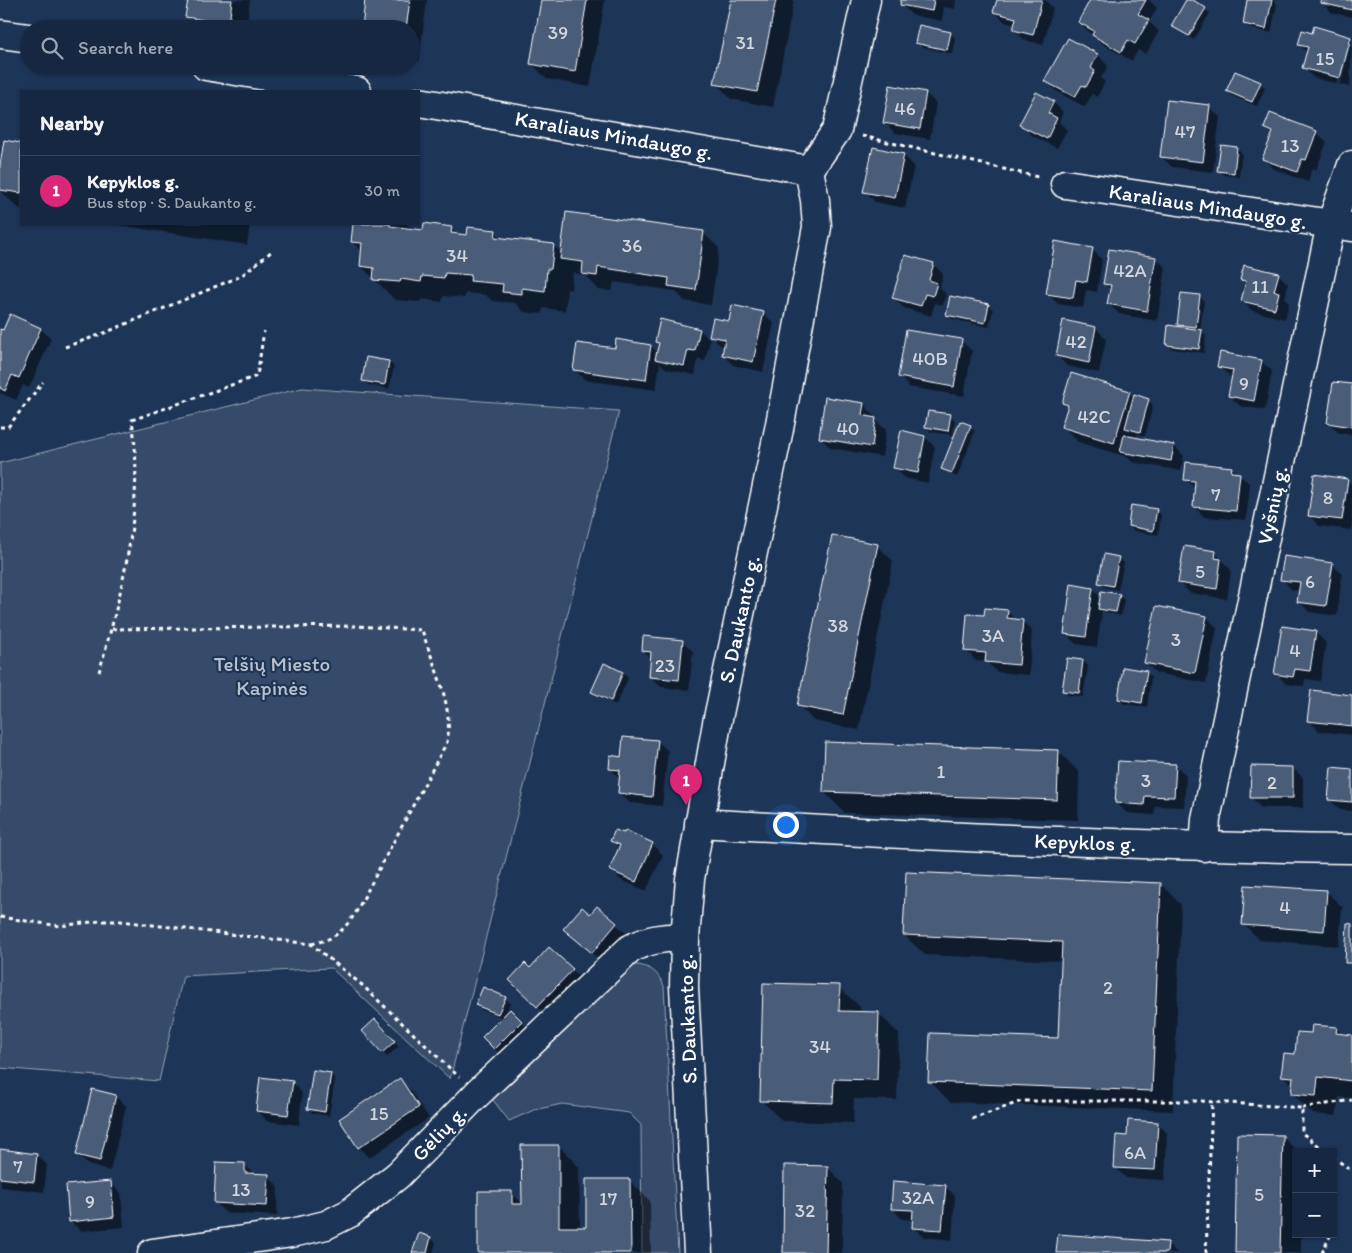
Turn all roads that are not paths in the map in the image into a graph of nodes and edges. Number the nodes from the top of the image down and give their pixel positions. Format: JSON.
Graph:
{"nodes":[{"id":1,"x":866,"y":0,"type":"edge"},
{"id":2,"x":0,"y":34,"type":"edge"},
{"id":3,"x":20,"y":37,"type":"edge"},
{"id":4,"x":260,"y":75,"type":"edge"},
{"id":5,"x":351,"y":90,"type":"edge"},
{"id":6,"x":420,"y":102,"type":"edge"},
{"id":7,"x":1352,"y":165,"type":"edge"},
{"id":8,"x":809,"y":170,"type":"junction"},
{"id":9,"x":1065,"y":184,"type":"road end"},
{"id":10,"x":1341,"y":226,"type":"edge"},
{"id":11,"x":699,"y":823,"type":"junction"},
{"id":12,"x":1204,"y":847,"type":"junction"},
{"id":13,"x":1352,"y":849,"type":"edge"},
{"id":14,"x":685,"y":938,"type":"junction"},
{"id":15,"x":152,"y":1253,"type":"edge"},
{"id":16,"x":698,"y":1253,"type":"edge"}],
"edges":[{"from":1,"to":8,"type":"street"},
{"from":2,"to":3,"type":"street"},
{"from":4,"to":5,"type":"street"},
{"from":6,"to":8,"type":"street","name":"Karaliaus Mindaugo g."},
{"from":7,"to":10,"type":"street","name":"Vyšnių g."},
{"from":8,"to":11,"type":"street","name":"S. Daukanto g."},
{"from":9,"to":10,"type":"street","name":"Karaliaus Mindaugo g."},
{"from":10,"to":12,"type":"street","name":"Vyšnių g."},
{"from":11,"to":12,"type":"street","name":"Kepyklos g."},
{"from":11,"to":14,"type":"street","name":"S. Daukanto g."},
{"from":12,"to":13,"type":"street","name":"Kepyklos g."},
{"from":14,"to":15,"type":"street","name":"Gėlių g."},
{"from":14,"to":16,"type":"street","name":"S. Daukanto g."}]}
